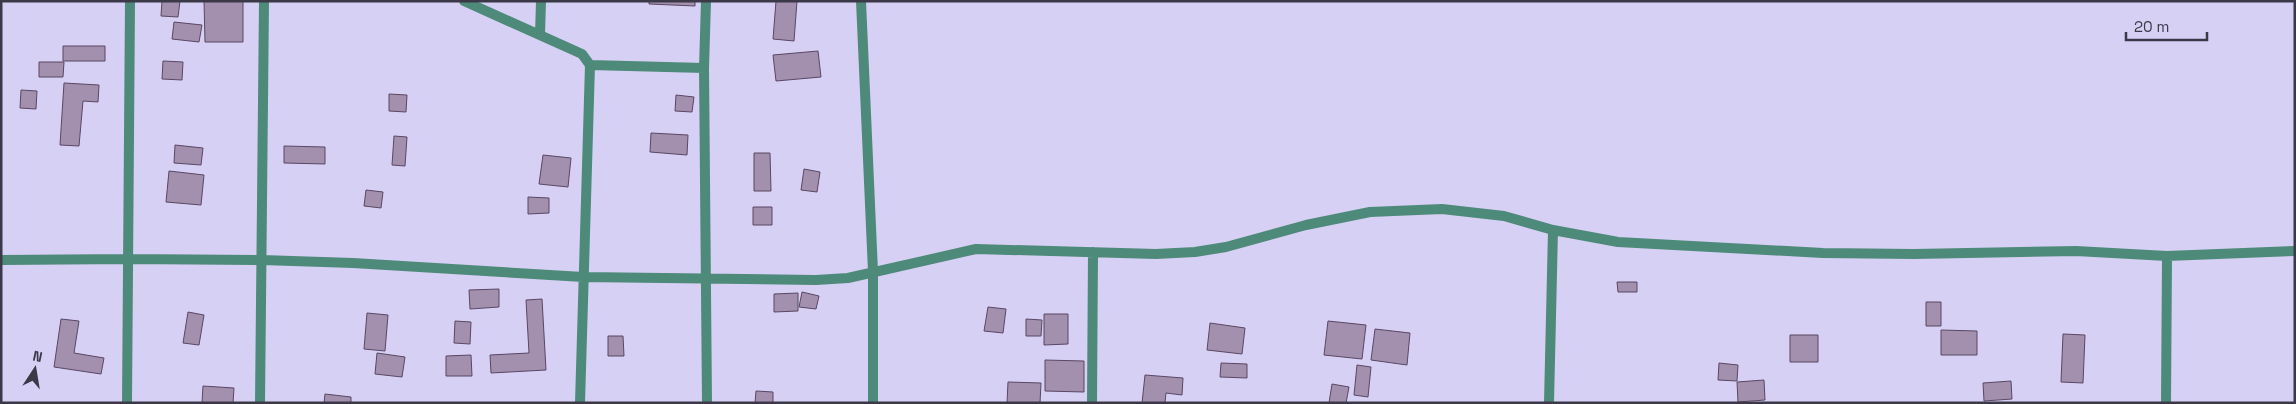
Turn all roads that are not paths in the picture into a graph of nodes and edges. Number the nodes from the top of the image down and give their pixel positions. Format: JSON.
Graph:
{"nodes":[{"id":1,"x":130,"y":1,"type":"edge"},
{"id":2,"x":264,"y":1,"type":"edge"},
{"id":3,"x":464,"y":1,"type":"edge"},
{"id":4,"x":541,"y":1,"type":"edge"},
{"id":5,"x":706,"y":1,"type":"edge"},
{"id":6,"x":861,"y":1,"type":"edge"},
{"id":7,"x":540,"y":35,"type":"junction"},
{"id":8,"x":590,"y":65,"type":"junction"},
{"id":9,"x":704,"y":68,"type":"junction"},
{"id":10,"x":1553,"y":230,"type":"junction"},
{"id":11,"x":2295,"y":251,"type":"edge"},
{"id":12,"x":1093,"y":252,"type":"junction"},
{"id":13,"x":2167,"y":256,"type":"junction"},
{"id":14,"x":129,"y":259,"type":"junction"},
{"id":15,"x":1,"y":260,"type":"edge"},
{"id":16,"x":262,"y":260,"type":"junction"},
{"id":17,"x":873,"y":272,"type":"junction"},
{"id":18,"x":583,"y":277,"type":"junction"},
{"id":19,"x":706,"y":279,"type":"junction"},
{"id":20,"x":127,"y":403,"type":"edge"},
{"id":21,"x":260,"y":403,"type":"edge"},
{"id":22,"x":580,"y":403,"type":"edge"},
{"id":23,"x":707,"y":403,"type":"edge"},
{"id":24,"x":873,"y":403,"type":"edge"},
{"id":25,"x":1092,"y":403,"type":"edge"},
{"id":26,"x":1549,"y":403,"type":"edge"},
{"id":27,"x":2166,"y":403,"type":"edge"}],
"edges":[{"from":1,"to":14,"type":"street"},
{"from":2,"to":16,"type":"street"},
{"from":3,"to":7,"type":"street"},
{"from":4,"to":7,"type":"street"},
{"from":5,"to":9,"type":"street"},
{"from":6,"to":17,"type":"street"},
{"from":7,"to":8,"type":"street"},
{"from":8,"to":9,"type":"street"},
{"from":8,"to":18,"type":"street"},
{"from":9,"to":19,"type":"street"},
{"from":10,"to":12,"type":"street"},
{"from":10,"to":13,"type":"street"},
{"from":10,"to":26,"type":"street"},
{"from":11,"to":13,"type":"street"},
{"from":12,"to":17,"type":"street"},
{"from":12,"to":25,"type":"street"},
{"from":13,"to":27,"type":"street"},
{"from":14,"to":15,"type":"street"},
{"from":14,"to":16,"type":"street"},
{"from":14,"to":20,"type":"street"},
{"from":16,"to":18,"type":"street"},
{"from":16,"to":21,"type":"street"},
{"from":17,"to":19,"type":"street"},
{"from":17,"to":24,"type":"street"},
{"from":18,"to":19,"type":"street"},
{"from":18,"to":22,"type":"street"},
{"from":19,"to":23,"type":"street"}]}
